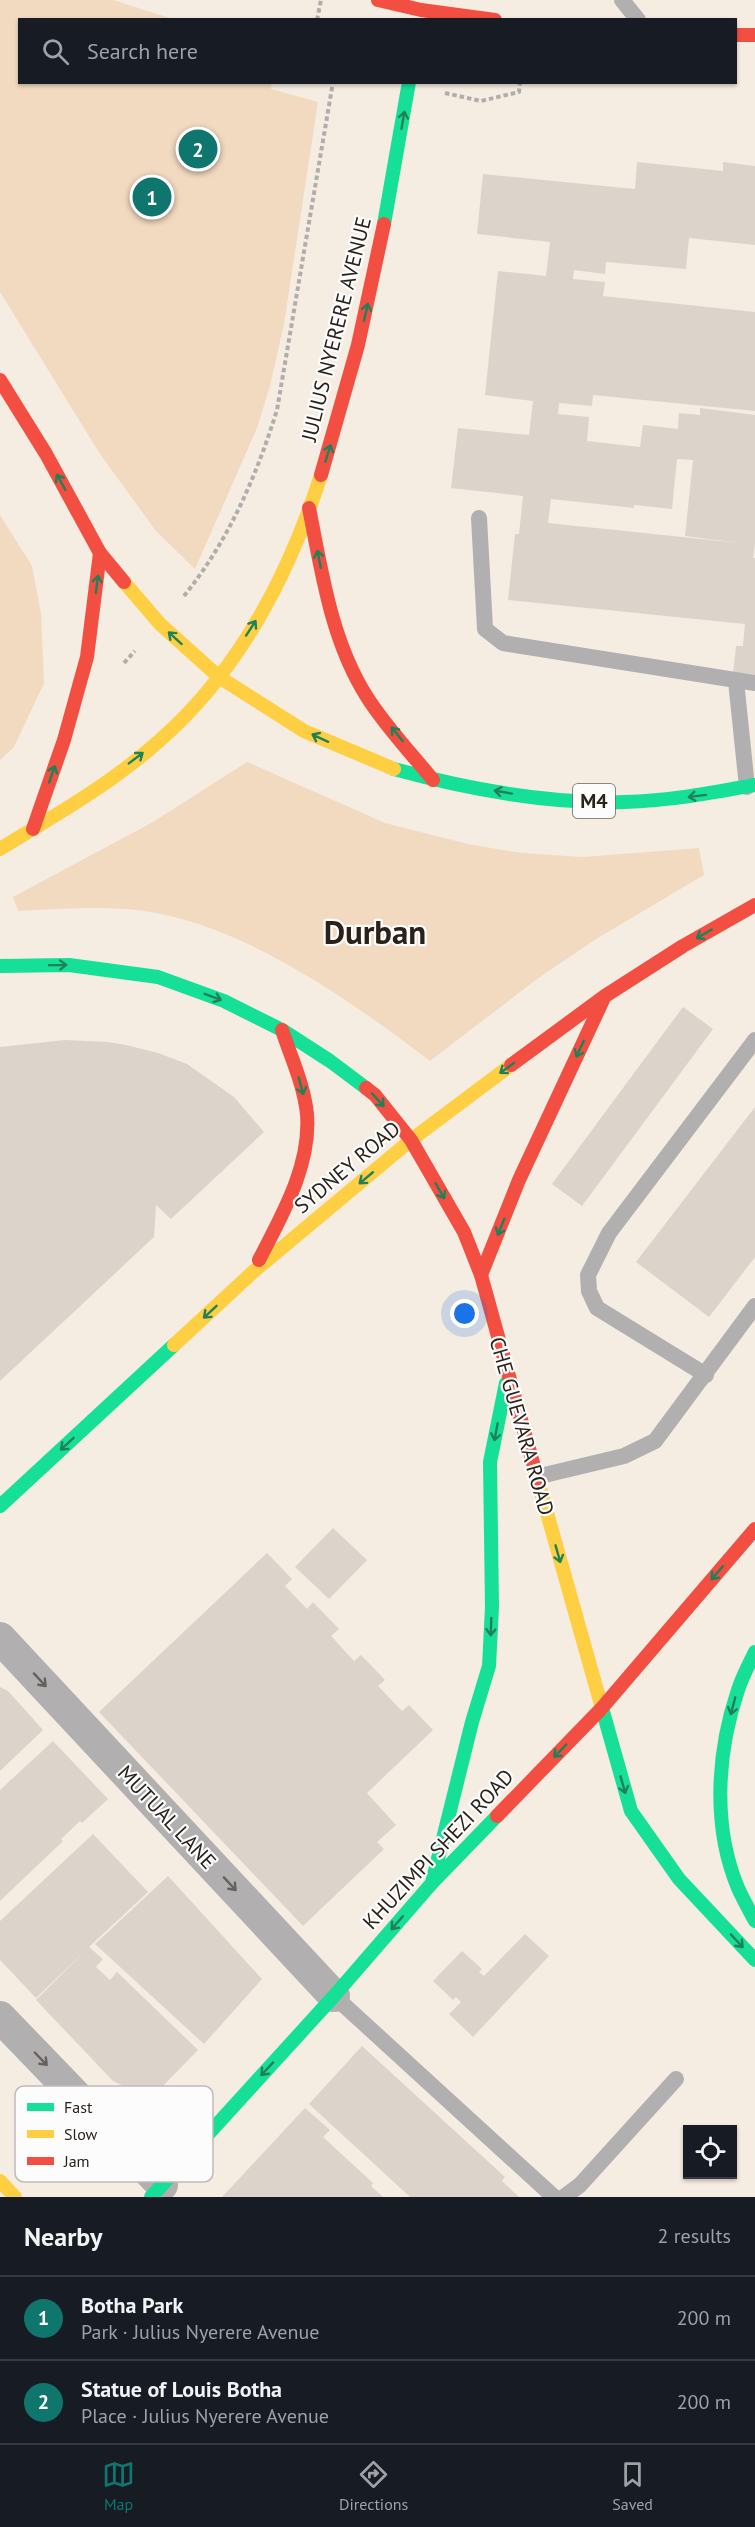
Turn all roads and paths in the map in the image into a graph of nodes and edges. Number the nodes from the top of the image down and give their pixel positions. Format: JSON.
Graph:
{"nodes":[{"id":1,"x":321,"y":0,"type":"edge"},
{"id":2,"x":378,"y":0,"type":"edge"},
{"id":3,"x":622,"y":0,"type":"edge"},
{"id":4,"x":421,"y":10,"type":"edge"},
{"id":5,"x":317,"y":18,"type":"edge"},
{"id":6,"x":480,"y":18,"type":"edge"},
{"id":7,"x":636,"y":18,"type":"edge"},
{"id":8,"x":737,"y":35,"type":"edge"},
{"id":9,"x":755,"y":35,"type":"edge"},
{"id":10,"x":333,"y":84,"type":"edge"},
{"id":11,"x":409,"y":84,"type":"edge"},
{"id":12,"x":520,"y":84,"type":"edge"},
{"id":13,"x":0,"y":380,"type":"edge"},
{"id":14,"x":309,"y":508,"type":"junction"},
{"id":15,"x":479,"y":518,"type":"dead end"},
{"id":16,"x":100,"y":553,"type":"junction"},
{"id":17,"x":160,"y":624,"type":"junction"},
{"id":18,"x":87,"y":657,"type":"junction"},
{"id":19,"x":219,"y":677,"type":"junction"},
{"id":20,"x":736,"y":681,"type":"junction"},
{"id":21,"x":755,"y":683,"type":"edge"},
{"id":22,"x":433,"y":780,"type":"junction"},
{"id":23,"x":751,"y":786,"type":"edge"},
{"id":24,"x":33,"y":829,"type":"junction"},
{"id":25,"x":0,"y":849,"type":"edge"},
{"id":26,"x":755,"y":905,"type":"edge"},
{"id":27,"x":0,"y":966,"type":"edge"},
{"id":28,"x":605,"y":996,"type":"junction"},
{"id":29,"x":282,"y":1030,"type":"junction"},
{"id":30,"x":755,"y":1040,"type":"edge"},
{"id":31,"x":411,"y":1140,"type":"junction"},
{"id":32,"x":253,"y":1272,"type":"junction"},
{"id":33,"x":481,"y":1275,"type":"junction"},
{"id":34,"x":755,"y":1306,"type":"edge"},
{"id":35,"x":507,"y":1375,"type":"junction"},
{"id":36,"x":706,"y":1375,"type":"junction"},
{"id":37,"x":536,"y":1478,"type":"junction"},
{"id":38,"x":0,"y":1506,"type":"edge"},
{"id":39,"x":755,"y":1529,"type":"edge"},
{"id":40,"x":0,"y":1638,"type":"edge"},
{"id":41,"x":755,"y":1652,"type":"edge"},
{"id":42,"x":601,"y":1709,"type":"junction"},
{"id":43,"x":432,"y":1883,"type":"junction"},
{"id":44,"x":755,"y":1921,"type":"edge"},
{"id":45,"x":755,"y":1960,"type":"edge"},
{"id":46,"x":334,"y":1996,"type":"junction"},
{"id":47,"x":0,"y":2017,"type":"edge"},
{"id":48,"x":676,"y":2079,"type":"dead end"},
{"id":49,"x":62,"y":2086,"type":"edge"},
{"id":50,"x":213,"y":2129,"type":"edge"},
{"id":51,"x":0,"y":2181,"type":"edge"},
{"id":52,"x":15,"y":2197,"type":"edge"},
{"id":53,"x":554,"y":2197,"type":"edge"},
{"id":54,"x":564,"y":2197,"type":"edge"}],
"edges":[{"from":1,"to":5,"type":"path"},
{"from":2,"to":4,"type":"main road"},
{"from":3,"to":7,"type":"lane"},
{"from":4,"to":6,"type":"main road"},
{"from":8,"to":9,"type":"main road"},
{"from":10,"to":17,"type":"path"},
{"from":11,"to":12,"type":"path"},
{"from":14,"to":11,"type":"main road","name":"JULIUS NYERERE AVENUE","one_way":true},
{"from":16,"to":13,"type":"main road","one_way":true},
{"from":19,"to":14,"type":"main road","name":"JULIUS NYERERE AVENUE","one_way":true},
{"from":22,"to":14,"type":"main road","one_way":true},
{"from":15,"to":20,"type":"lane"},
{"from":16,"to":17,"type":"main road"},
{"from":18,"to":16,"type":"main road","one_way":true},
{"from":17,"to":18,"type":"path"},
{"from":19,"to":17,"type":"main road","one_way":true},
{"from":24,"to":18,"type":"main road","one_way":true},
{"from":22,"to":19,"type":"main road","number":"M4","one_way":true},
{"from":24,"to":19,"type":"main road","name":"JULIUS NYERERE AVENUE","one_way":true},
{"from":20,"to":21,"type":"lane"},
{"from":20,"to":23,"type":"lane"},
{"from":23,"to":22,"type":"main road","number":"M4","one_way":true},
{"from":24,"to":25,"type":"main road","name":"JULIUS NYERERE AVENUE"},
{"from":26,"to":28,"type":"main road","name":"SYDNEY ROAD","one_way":true},
{"from":27,"to":29,"type":"main road","name":"CHE GUEVARA ROAD","one_way":true},
{"from":28,"to":31,"type":"main road","name":"SYDNEY ROAD","one_way":true},
{"from":28,"to":33,"type":"main road","one_way":true},
{"from":29,"to":31,"type":"main road","name":"CHE GUEVARA ROAD","one_way":true},
{"from":29,"to":32,"type":"main road","one_way":true},
{"from":30,"to":36,"type":"lane"},
{"from":31,"to":32,"type":"main road","name":"SYDNEY ROAD","one_way":true},
{"from":31,"to":33,"type":"main road","name":"CHE GUEVARA ROAD","one_way":true},
{"from":32,"to":38,"type":"main road","name":"SYDNEY ROAD","one_way":true},
{"from":33,"to":35,"type":"main road","name":"CHE GUEVARA ROAD"},
{"from":34,"to":36,"type":"lane"},
{"from":35,"to":37,"type":"main road","name":"CHE GUEVARA ROAD"},
{"from":35,"to":43,"type":"main road","one_way":true},
{"from":36,"to":37,"type":"lane"},
{"from":37,"to":42,"type":"main road","name":"CHE GUEVARA ROAD","one_way":true},
{"from":39,"to":42,"type":"main road","name":"KHUZIMPI SHEZI ROAD","one_way":true},
{"from":40,"to":46,"type":"street","name":"MUTUAL LANE","one_way":true},
{"from":41,"to":44,"type":"main road","one_way":true},
{"from":42,"to":43,"type":"main road","name":"KHUZIMPI SHEZI ROAD","one_way":true},
{"from":42,"to":45,"type":"main road","name":"CHE GUEVARA ROAD","one_way":true},
{"from":43,"to":46,"type":"main road","name":"KHUZIMPI SHEZI ROAD","one_way":true},
{"from":46,"to":50,"type":"main road","name":"KHUZIMPI SHEZI ROAD","one_way":true},
{"from":46,"to":53,"type":"lane"},
{"from":47,"to":49,"type":"street","one_way":true},
{"from":48,"to":54,"type":"lane"},
{"from":51,"to":52,"type":"main road"}]}
